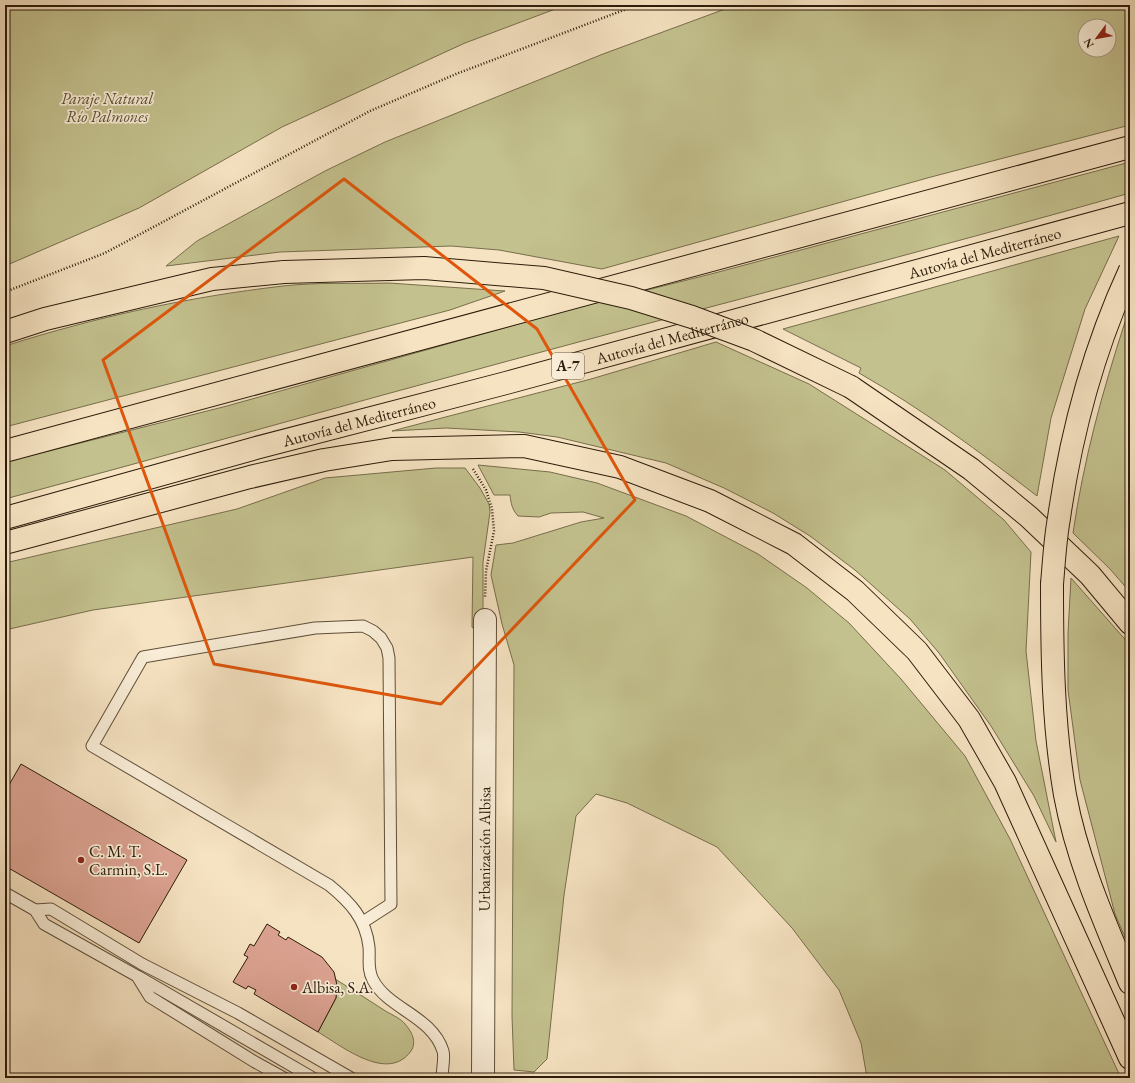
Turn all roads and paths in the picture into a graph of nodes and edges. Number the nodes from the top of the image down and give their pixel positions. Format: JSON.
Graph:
{"nodes":[{"id":1,"x":637,"y":5,"type":"edge"},
{"id":2,"x":1130,"y":147,"type":"edge"},
{"id":3,"x":1130,"y":213,"type":"edge"},
{"id":4,"x":1130,"y":270,"type":"edge"},
{"id":5,"x":5,"y":292,"type":"edge"},
{"id":6,"x":5,"y":332,"type":"edge"},
{"id":7,"x":454,"y":447,"type":"junction"},
{"id":8,"x":5,"y":451,"type":"edge"},
{"id":9,"x":5,"y":518,"type":"edge"},
{"id":10,"x":5,"y":543,"type":"edge"},
{"id":11,"x":485,"y":620,"type":"joint"},
{"id":12,"x":1130,"y":623,"type":"edge"},
{"id":13,"x":5,"y":893,"type":"edge"},
{"id":14,"x":35,"y":910,"type":"junction"},
{"id":15,"x":363,"y":922,"type":"junction"},
{"id":16,"x":137,"y":976,"type":"junction"},
{"id":17,"x":1130,"y":983,"type":"edge"},
{"id":18,"x":1130,"y":1058,"type":"edge"},
{"id":19,"x":284,"y":1078,"type":"edge"},
{"id":20,"x":313,"y":1078,"type":"edge"},
{"id":21,"x":351,"y":1078,"type":"edge"},
{"id":22,"x":442,"y":1078,"type":"edge"},
{"id":23,"x":483,"y":1078,"type":"edge"}],
"edges":[{"from":1,"to":5,"type":"path"},
{"from":2,"to":8,"type":"highway"},
{"from":3,"to":9,"type":"highway","name":"Autovía del Mediterráneo","number":"A-7"},
{"from":4,"to":17,"type":"highway","bridge":true},
{"from":6,"to":12,"type":"highway","bridge":true},
{"from":7,"to":10,"type":"highway"},
{"from":7,"to":11,"type":"path"},
{"from":7,"to":18,"type":"highway"},
{"from":11,"to":23,"type":"street","name":"Urbanización Albisa"},
{"from":13,"to":14,"type":"lane"},
{"from":14,"to":16,"type":"lane"},
{"from":14,"to":21,"type":"lane"},
{"from":15,"to":15,"type":"lane"},
{"from":15,"to":22,"type":"lane"},
{"from":16,"to":19,"type":"lane"},
{"from":16,"to":20,"type":"lane"}]}
